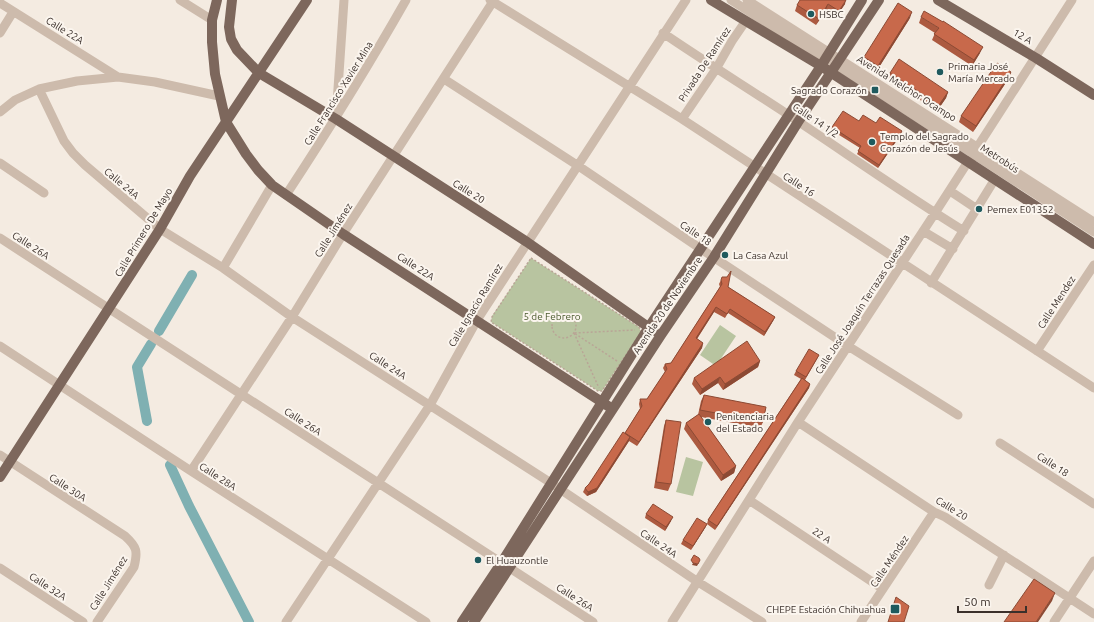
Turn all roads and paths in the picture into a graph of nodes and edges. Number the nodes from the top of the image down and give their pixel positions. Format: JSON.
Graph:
{"nodes":[{"id":1,"x":180,"y":0,"type":"edge"},
{"id":2,"x":217,"y":0,"type":"edge"},
{"id":3,"x":232,"y":0,"type":"edge"},
{"id":4,"x":307,"y":0,"type":"edge"},
{"id":5,"x":344,"y":0,"type":"edge"},
{"id":6,"x":406,"y":0,"type":"edge"},
{"id":7,"x":686,"y":0,"type":"edge"},
{"id":8,"x":711,"y":0,"type":"edge"},
{"id":9,"x":731,"y":0,"type":"edge"},
{"id":10,"x":747,"y":0,"type":"edge"},
{"id":11,"x":862,"y":0,"type":"edge"},
{"id":12,"x":879,"y":0,"type":"edge"},
{"id":13,"x":938,"y":0,"type":"edge"},
{"id":14,"x":1072,"y":0,"type":"edge"},
{"id":15,"x":492,"y":1,"type":"edge"},
{"id":16,"x":0,"y":3,"type":"edge"},
{"id":17,"x":13,"y":12,"type":"junction"},
{"id":18,"x":212,"y":20,"type":"junction"},
{"id":19,"x":745,"y":22,"type":"junction"},
{"id":20,"x":0,"y":33,"type":"edge"},
{"id":21,"x":663,"y":33,"type":"junction"},
{"id":22,"x":1036,"y":58,"type":"junction"},
{"id":23,"x":825,"y":60,"type":"junction"},
{"id":24,"x":836,"y":66,"type":"junction"},
{"id":25,"x":716,"y":69,"type":"junction"},
{"id":26,"x":259,"y":73,"type":"junction"},
{"id":27,"x":118,"y":77,"type":"junction"},
{"id":28,"x":444,"y":79,"type":"junction"},
{"id":29,"x":629,"y":88,"type":"junction"},
{"id":30,"x":38,"y":89,"type":"junction"},
{"id":31,"x":1094,"y":95,"type":"edge"},
{"id":32,"x":219,"y":96,"type":"junction"},
{"id":33,"x":0,"y":112,"type":"edge"},
{"id":34,"x":788,"y":115,"type":"junction"},
{"id":35,"x":336,"y":119,"type":"junction"},
{"id":36,"x":682,"y":119,"type":"junction"},
{"id":37,"x":226,"y":122,"type":"junction"},
{"id":38,"x":798,"y":122,"type":"junction"},
{"id":39,"x":973,"y":154,"type":"junction"},
{"id":40,"x":394,"y":157,"type":"junction"},
{"id":41,"x":0,"y":163,"type":"edge"},
{"id":42,"x":577,"y":165,"type":"junction"},
{"id":43,"x":754,"y":168,"type":"junction"},
{"id":44,"x":765,"y":175,"type":"junction"},
{"id":45,"x":995,"y":179,"type":"junction"},
{"id":46,"x":272,"y":184,"type":"junction"},
{"id":47,"x":950,"y":191,"type":"junction"},
{"id":48,"x":44,"y":193,"type":"dead end"},
{"id":49,"x":286,"y":195,"type":"junction"},
{"id":50,"x":977,"y":209,"type":"junction"},
{"id":51,"x":935,"y":213,"type":"junction"},
{"id":52,"x":1094,"y":222,"type":"edge"},
{"id":53,"x":160,"y":229,"type":"junction"},
{"id":54,"x":923,"y":231,"type":"junction"},
{"id":55,"x":964,"y":231,"type":"junction"},
{"id":56,"x":1094,"y":232,"type":"edge"},
{"id":57,"x":343,"y":234,"type":"junction"},
{"id":58,"x":0,"y":238,"type":"edge"},
{"id":59,"x":527,"y":242,"type":"junction"},
{"id":60,"x":1094,"y":244,"type":"edge"},
{"id":61,"x":701,"y":249,"type":"junction"},
{"id":62,"x":953,"y":250,"type":"junction"},
{"id":63,"x":714,"y":257,"type":"junction"},
{"id":64,"x":901,"y":263,"type":"junction"},
{"id":65,"x":1094,"y":265,"type":"edge"},
{"id":66,"x":223,"y":268,"type":"junction"},
{"id":67,"x":931,"y":283,"type":"junction"},
{"id":68,"x":109,"y":308,"type":"junction"},
{"id":69,"x":292,"y":317,"type":"junction"},
{"id":70,"x":477,"y":320,"type":"junction"},
{"id":71,"x":645,"y":328,"type":"junction"},
{"id":72,"x":574,"y":334,"type":"junction"},
{"id":73,"x":661,"y":335,"type":"junction"},
{"id":74,"x":0,"y":346,"type":"edge"},
{"id":75,"x":848,"y":346,"type":"junction"},
{"id":76,"x":1037,"y":352,"type":"junction"},
{"id":77,"x":620,"y":363,"type":"junction"},
{"id":78,"x":59,"y":384,"type":"junction"},
{"id":79,"x":1094,"y":388,"type":"edge"},
{"id":80,"x":600,"y":392,"type":"junction"},
{"id":81,"x":241,"y":394,"type":"junction"},
{"id":82,"x":602,"y":402,"type":"junction"},
{"id":83,"x":430,"y":405,"type":"junction"},
{"id":84,"x":613,"y":409,"type":"junction"},
{"id":85,"x":958,"y":415,"type":"dead end"},
{"id":86,"x":798,"y":422,"type":"junction"},
{"id":87,"x":1000,"y":443,"type":"dead end"},
{"id":88,"x":0,"y":455,"type":"edge"},
{"id":89,"x":10,"y":462,"type":"junction"},
{"id":90,"x":191,"y":472,"type":"junction"},
{"id":91,"x":0,"y":477,"type":"edge"},
{"id":92,"x":377,"y":482,"type":"junction"},
{"id":93,"x":551,"y":483,"type":"junction"},
{"id":94,"x":561,"y":490,"type":"junction"},
{"id":95,"x":749,"y":500,"type":"junction"},
{"id":96,"x":1094,"y":504,"type":"edge"},
{"id":97,"x":934,"y":512,"type":"junction"},
{"id":98,"x":124,"y":536,"type":"joint"},
{"id":99,"x":1004,"y":555,"type":"junction"},
{"id":100,"x":327,"y":559,"type":"junction"},
{"id":101,"x":1094,"y":561,"type":"edge"},
{"id":102,"x":506,"y":565,"type":"junction"},
{"id":103,"x":0,"y":568,"type":"edge"},
{"id":104,"x":698,"y":582,"type":"junction"},
{"id":105,"x":989,"y":585,"type":"dead end"},
{"id":106,"x":883,"y":589,"type":"junction"},
{"id":107,"x":1070,"y":598,"type":"junction"},
{"id":108,"x":1094,"y":614,"type":"edge"},
{"id":109,"x":83,"y":622,"type":"edge"},
{"id":110,"x":97,"y":622,"type":"edge"},
{"id":111,"x":286,"y":622,"type":"edge"},
{"id":112,"x":426,"y":622,"type":"edge"},
{"id":113,"x":462,"y":622,"type":"edge"},
{"id":114,"x":474,"y":622,"type":"edge"},
{"id":115,"x":593,"y":622,"type":"edge"},
{"id":116,"x":672,"y":622,"type":"edge"},
{"id":117,"x":762,"y":622,"type":"edge"},
{"id":118,"x":861,"y":622,"type":"edge"},
{"id":119,"x":1054,"y":622,"type":"edge"}],
"edges":[{"from":1,"to":18,"type":"street"},
{"from":2,"to":18,"type":"main road","name":"Calle 22A"},
{"from":3,"to":26,"type":"main road","name":"Calle 20"},
{"from":4,"to":26,"type":"main road","name":"Calle Primero De Mayo"},
{"from":5,"to":35,"type":"street"},
{"from":6,"to":35,"type":"street","name":"Calle Francisco Xavier Mina"},
{"from":7,"to":21,"type":"street","name":"Calle Ignacio Ramírez"},
{"from":8,"to":19,"type":"main road","name":"Avenida Melchor Ocampo"},
{"from":9,"to":23,"type":"street"},
{"from":10,"to":23,"type":"street","name":"Avenida Melchor Ocampo"},
{"from":11,"to":23,"type":"main road","name":"Avenida 20 de Noviembre"},
{"from":12,"to":24,"type":"main road","name":"Avenida 20 de Noviembre"},
{"from":13,"to":22,"type":"main road","name":"12 A"},
{"from":14,"to":22,"type":"street","name":"Calle José Joaquín Terrazas Quesada"},
{"from":15,"to":28,"type":"street","name":"Calle Jiménez"},
{"from":15,"to":29,"type":"street","name":"Calle 16"},
{"from":16,"to":17,"type":"street","name":"Calle 22A"},
{"from":17,"to":20,"type":"street"},
{"from":17,"to":27,"type":"street","name":"Calle 22A"},
{"from":18,"to":32,"type":"main road","name":"Calle 22A"},
{"from":19,"to":23,"type":"main road","name":"Avenida Melchor Ocampo"},
{"from":19,"to":25,"type":"street","name":"Privada De Ramírez"},
{"from":21,"to":25,"type":"street","name":"Calle 14 1/2"},
{"from":21,"to":29,"type":"street","name":"Calle Ignacio Ramírez"},
{"from":22,"to":31,"type":"main road","name":"12 A"},
{"from":22,"to":39,"type":"street","name":"Calle José Joaquín Terrazas Quesada"},
{"from":23,"to":24,"type":"main road","name":"Avenida Melchor Ocampo"},
{"from":23,"to":24,"type":"street","name":"Avenida Melchor Ocampo"},
{"from":23,"to":34,"type":"main road","name":"Avenida 20 de Noviembre"},
{"from":24,"to":38,"type":"main road","name":"Avenida 20 de Noviembre"},
{"from":24,"to":39,"type":"main road","name":"Avenida Melchor Ocampo"},
{"from":24,"to":39,"type":"street","name":"Avenida Melchor Ocampo"},
{"from":25,"to":34,"type":"street","name":"Calle 14 1/2"},
{"from":25,"to":36,"type":"street","name":"Privada De Ramírez"},
{"from":26,"to":35,"type":"main road","name":"Calle 20"},
{"from":26,"to":37,"type":"main road","name":"Calle Primero De Mayo"},
{"from":27,"to":30,"type":"street"},
{"from":27,"to":32,"type":"street"},
{"from":28,"to":40,"type":"street","name":"Calle Jiménez"},
{"from":28,"to":42,"type":"street","name":"Calle 18"},
{"from":29,"to":36,"type":"street","name":"Calle 16"},
{"from":29,"to":42,"type":"street","name":"Calle Ignacio Ramírez"},
{"from":30,"to":33,"type":"street"},
{"from":30,"to":53,"type":"street","name":"Calle 24A"},
{"from":32,"to":37,"type":"main road","name":"Calle 22A"},
{"from":34,"to":38,"type":"street","name":"Calle 14 1/2"},
{"from":34,"to":43,"type":"main road","name":"Avenida 20 de Noviembre"},
{"from":35,"to":40,"type":"main road","name":"Calle 20"},
{"from":35,"to":49,"type":"street","name":"Calle Francisco Xavier Mina"},
{"from":36,"to":43,"type":"street","name":"Calle 16"},
{"from":37,"to":46,"type":"main road","name":"Calle 22A"},
{"from":37,"to":53,"type":"main road","name":"Calle Primero De Mayo"},
{"from":38,"to":44,"type":"main road","name":"Avenida 20 de Noviembre"},
{"from":38,"to":51,"type":"street","name":"Calle 14 1/2"},
{"from":39,"to":45,"type":"main road","name":"Avenida Melchor Ocampo"},
{"from":39,"to":47,"type":"street","name":"Calle José Joaquín Terrazas Quesada"},
{"from":39,"to":52,"type":"street","name":"Avenida Melchor Ocampo"},
{"from":39,"to":56,"type":"street","name":"Metrobús"},
{"from":40,"to":57,"type":"street","name":"Calle Jiménez"},
{"from":40,"to":59,"type":"main road","name":"Calle 20"},
{"from":41,"to":48,"type":"street"},
{"from":42,"to":59,"type":"street","name":"Calle Ignacio Ramírez"},
{"from":42,"to":61,"type":"street","name":"Calle 18"},
{"from":43,"to":44,"type":"street","name":"Calle 16"},
{"from":43,"to":61,"type":"main road","name":"Avenida 20 de Noviembre"},
{"from":44,"to":63,"type":"main road","name":"Avenida 20 de Noviembre"},
{"from":44,"to":64,"type":"street","name":"Calle 16"},
{"from":45,"to":50,"type":"street"},
{"from":45,"to":60,"type":"main road","name":"Avenida Melchor Ocampo"},
{"from":46,"to":49,"type":"main road","name":"Calle 22A"},
{"from":46,"to":66,"type":"street"},
{"from":47,"to":50,"type":"street"},
{"from":47,"to":51,"type":"street","name":"Calle José Joaquín Terrazas Quesada"},
{"from":49,"to":57,"type":"main road","name":"Calle 22A"},
{"from":50,"to":55,"type":"street"},
{"from":51,"to":54,"type":"street","name":"Calle José Joaquín Terrazas Quesada"},
{"from":51,"to":55,"type":"street","name":"Calle 14 1/2"},
{"from":53,"to":66,"type":"street","name":"Calle 24A"},
{"from":53,"to":68,"type":"main road","name":"Calle Primero De Mayo"},
{"from":54,"to":62,"type":"street"},
{"from":54,"to":64,"type":"street","name":"Calle José Joaquín Terrazas Quesada"},
{"from":55,"to":62,"type":"street"},
{"from":57,"to":69,"type":"street","name":"Calle Jiménez"},
{"from":57,"to":70,"type":"main road","name":"Calle 22A"},
{"from":58,"to":68,"type":"street","name":"Calle 26A"},
{"from":59,"to":70,"type":"street","name":"Calle Ignacio Ramírez"},
{"from":59,"to":71,"type":"main road","name":"Calle 20"},
{"from":61,"to":63,"type":"street","name":"Calle 18"},
{"from":61,"to":71,"type":"main road","name":"Avenida 20 de Noviembre"},
{"from":62,"to":67,"type":"street"},
{"from":63,"to":73,"type":"main road","name":"Avenida 20 de Noviembre"},
{"from":63,"to":75,"type":"street","name":"Calle 18"},
{"from":64,"to":67,"type":"street","name":"Calle 16"},
{"from":64,"to":75,"type":"street","name":"Calle José Joaquín Terrazas Quesada"},
{"from":65,"to":76,"type":"street","name":"Calle Mendez"},
{"from":66,"to":69,"type":"street","name":"Calle 24A"},
{"from":67,"to":76,"type":"street","name":"Calle 16"},
{"from":68,"to":78,"type":"main road","name":"Calle Primero De Mayo"},
{"from":68,"to":81,"type":"street","name":"Calle 26A"},
{"from":69,"to":81,"type":"street","name":"Calle Jiménez"},
{"from":69,"to":83,"type":"street","name":"Calle 24A"},
{"from":70,"to":82,"type":"main road","name":"Calle 22A"},
{"from":70,"to":83,"type":"street","name":"Calle Ignacio Ramírez"},
{"from":71,"to":72,"type":"path"},
{"from":71,"to":73,"type":"main road","name":"Calle 20"},
{"from":71,"to":77,"type":"path"},
{"from":71,"to":80,"type":"path"},
{"from":71,"to":82,"type":"main road","name":"Avenida 20 de Noviembre"},
{"from":72,"to":72,"type":"path"},
{"from":72,"to":77,"type":"path"},
{"from":72,"to":80,"type":"path"},
{"from":73,"to":84,"type":"main road","name":"Avenida 20 de Noviembre"},
{"from":74,"to":78,"type":"street","name":"Calle 28A"},
{"from":75,"to":85,"type":"street","name":"Calle 18"},
{"from":75,"to":86,"type":"street","name":"Calle José Joaquín Terrazas Quesada"},
{"from":76,"to":79,"type":"street","name":"Calle 16"},
{"from":77,"to":80,"type":"path"},
{"from":78,"to":89,"type":"main road","name":"Calle Primero De Mayo"},
{"from":78,"to":90,"type":"street","name":"Calle 28A"},
{"from":81,"to":90,"type":"street","name":"Calle Jiménez"},
{"from":81,"to":92,"type":"street","name":"Calle 26A"},
{"from":82,"to":84,"type":"main road","name":"Calle 22A"},
{"from":82,"to":93,"type":"main road","name":"Avenida 20 de Noviembre"},
{"from":83,"to":92,"type":"street","name":"Calle Ignacio Ramírez"},
{"from":83,"to":93,"type":"street","name":"Calle 24A"},
{"from":84,"to":94,"type":"main road","name":"Avenida 20 de Noviembre"},
{"from":86,"to":95,"type":"street","name":"Calle José Joaquín Terrazas Quesada"},
{"from":86,"to":97,"type":"street","name":"Calle 20"},
{"from":87,"to":96,"type":"street","name":"Calle 18"},
{"from":88,"to":89,"type":"street","name":"Calle 30A"},
{"from":89,"to":91,"type":"main road","name":"Calle Primero De Mayo"},
{"from":89,"to":98,"type":"street","name":"Calle 30A"},
{"from":90,"to":100,"type":"street","name":"Calle 28A"},
{"from":92,"to":100,"type":"street","name":"Calle Ignacio Ramírez"},
{"from":92,"to":102,"type":"street","name":"Calle 26A"},
{"from":93,"to":94,"type":"street","name":"Calle 24A"},
{"from":93,"to":102,"type":"main road","name":"Avenida 20 de Noviembre"},
{"from":94,"to":102,"type":"main road","name":"Avenida 20 de Noviembre"},
{"from":94,"to":104,"type":"street","name":"Calle 24A"},
{"from":95,"to":104,"type":"street","name":"Calle José Joaquín Terrazas Quesada"},
{"from":95,"to":106,"type":"street","name":"22 A"},
{"from":97,"to":99,"type":"street","name":"Calle 20"},
{"from":97,"to":106,"type":"street","name":"Calle Méndez"},
{"from":98,"to":110,"type":"street","name":"Calle Jiménez"},
{"from":99,"to":105,"type":"street"},
{"from":99,"to":107,"type":"street","name":"Calle 20"},
{"from":100,"to":111,"type":"street","name":"Calle Ignacio Ramírez"},
{"from":100,"to":112,"type":"street","name":"Calle 28A"},
{"from":101,"to":107,"type":"street"},
{"from":102,"to":113,"type":"main road","name":"Avenida 20 de Noviembre"},
{"from":102,"to":114,"type":"main road","name":"Avenida 20 de Noviembre"},
{"from":102,"to":115,"type":"street","name":"Calle 26A"},
{"from":103,"to":109,"type":"street","name":"Calle 32A"},
{"from":104,"to":116,"type":"street","name":"Calle José Joaquín Terrazas Quesada"},
{"from":104,"to":117,"type":"street","name":"Calle 24A"},
{"from":106,"to":118,"type":"street","name":"Calle Méndez"},
{"from":107,"to":108,"type":"street","name":"Calle 20"},
{"from":107,"to":119,"type":"street"}]}
